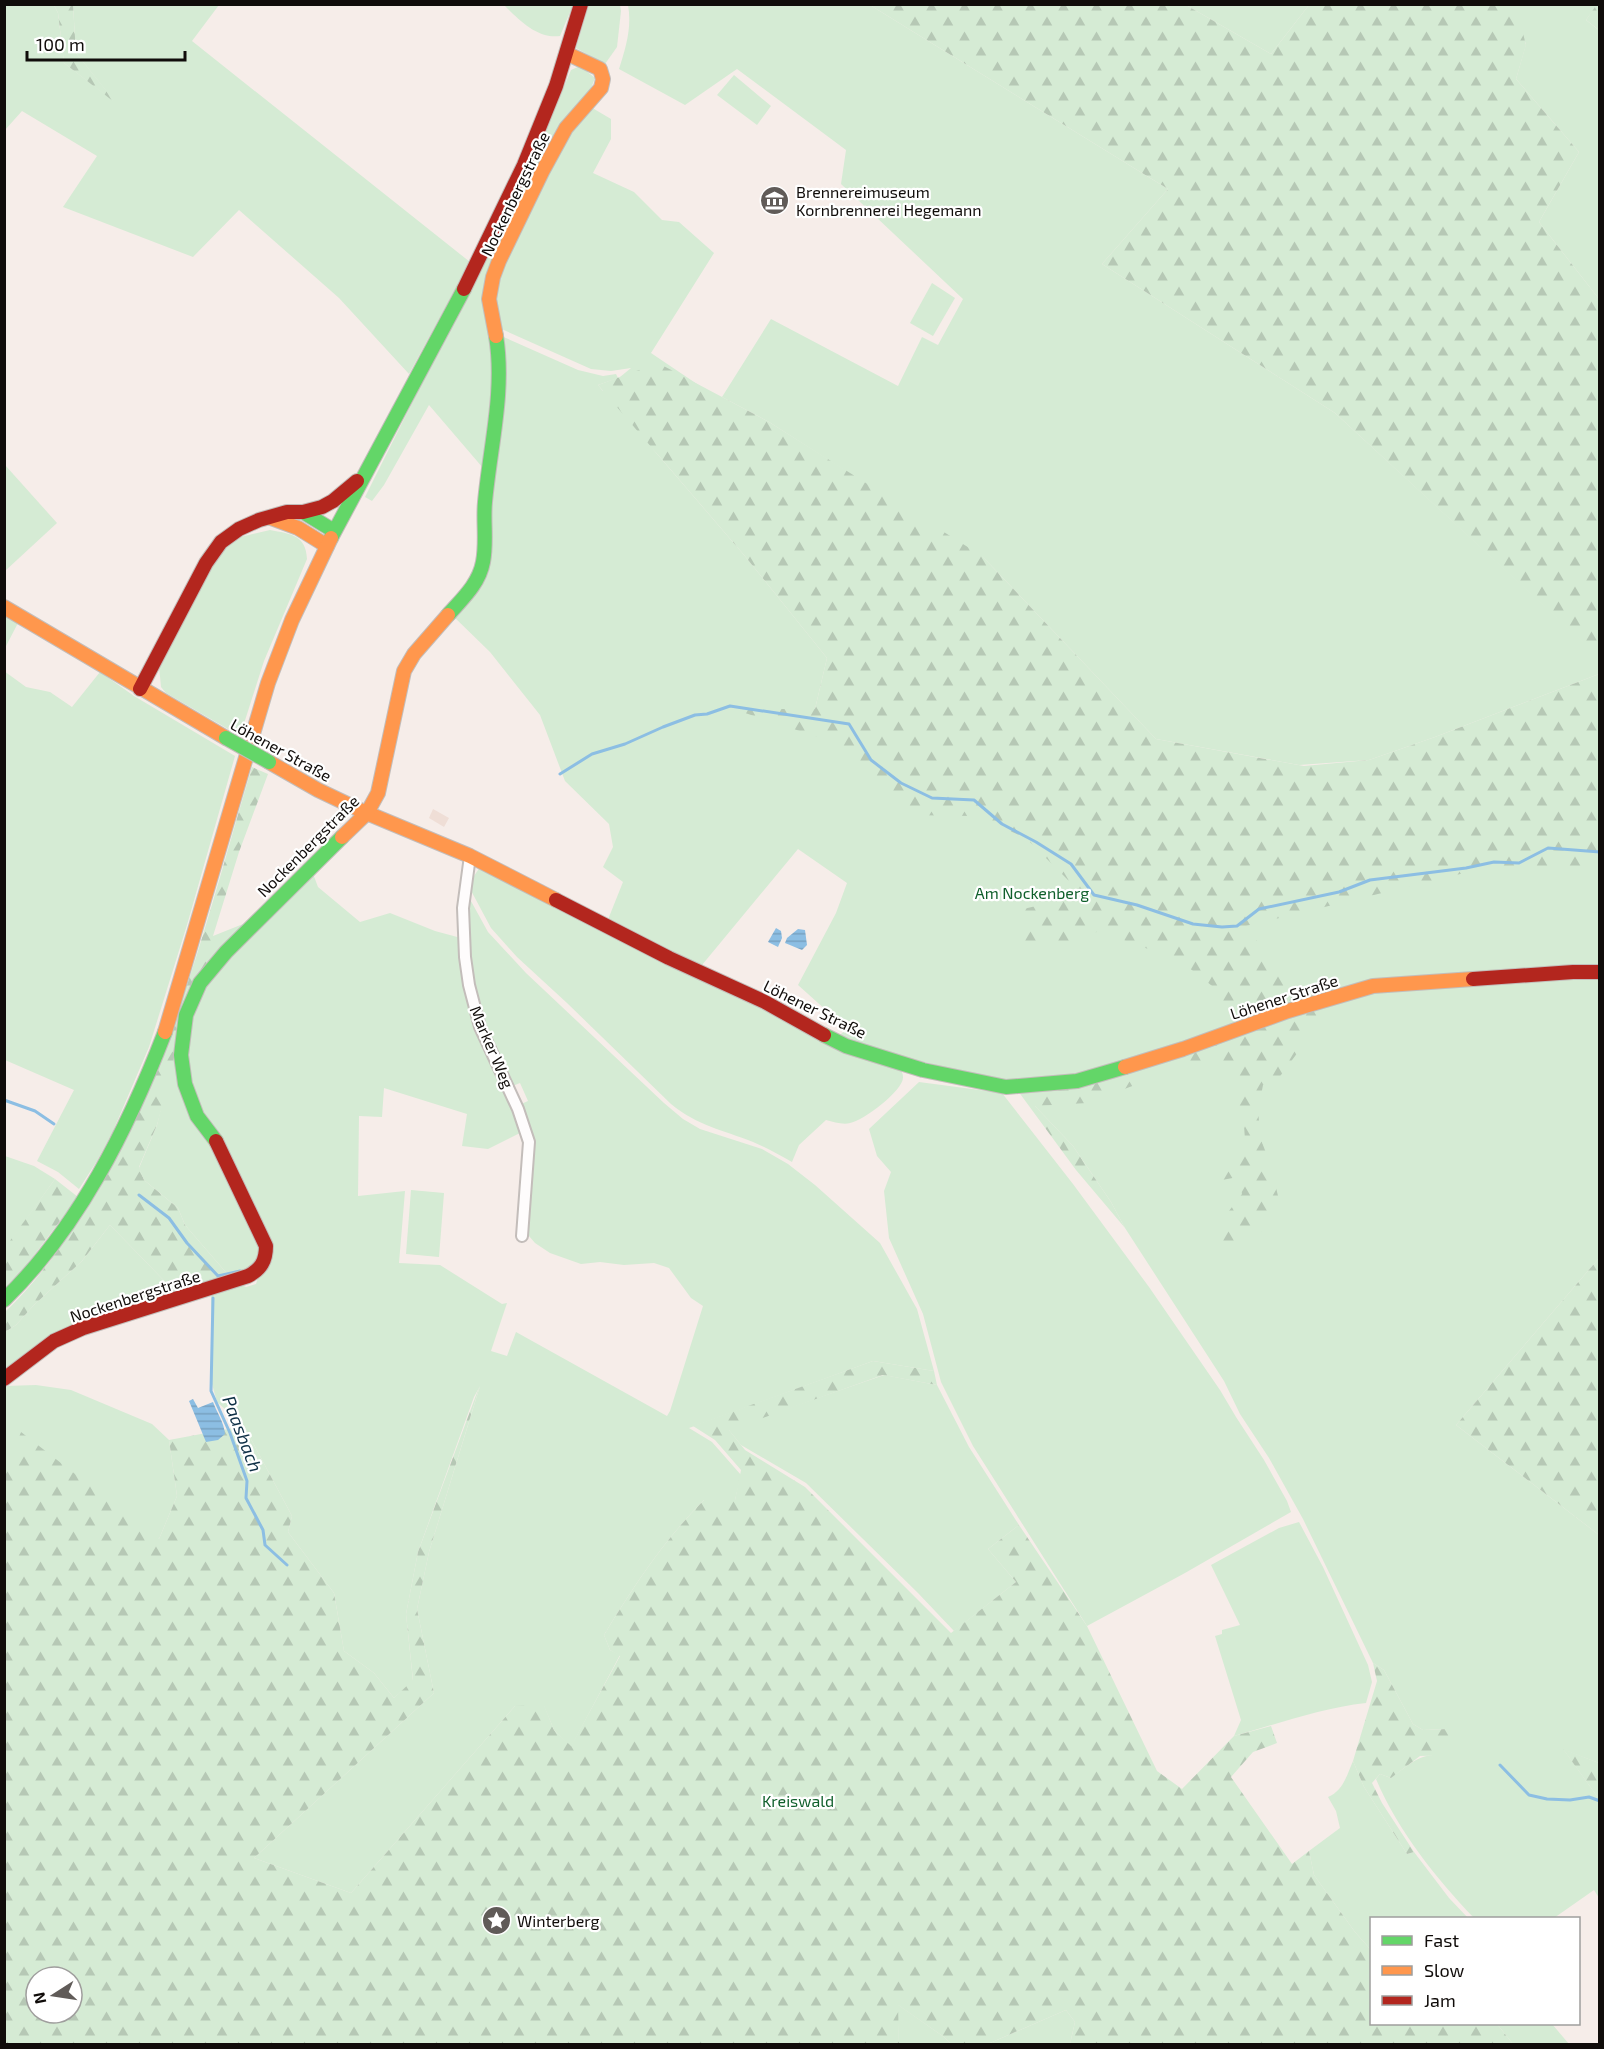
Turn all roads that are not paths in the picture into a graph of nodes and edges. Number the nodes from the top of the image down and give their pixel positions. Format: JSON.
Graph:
{"nodes":[{"id":1,"x":581,"y":4,"type":"edge"},
{"id":2,"x":568,"y":54,"type":"junction"},
{"id":3,"x":365,"y":474,"type":"junction"},
{"id":4,"x":303,"y":512,"type":"junction"},
{"id":5,"x":271,"y":518,"type":"junction"},
{"id":6,"x":334,"y":531,"type":"junction"},
{"id":7,"x":327,"y":546,"type":"junction"},
{"id":8,"x":4,"y":607,"type":"edge"},
{"id":9,"x":140,"y":689,"type":"junction"},
{"id":10,"x":367,"y":813,"type":"junction"},
{"id":11,"x":470,"y":856,"type":"junction"},
{"id":12,"x":1599,"y":972,"type":"edge"},
{"id":13,"x":522,"y":1236,"type":"dead end"},
{"id":14,"x":4,"y":1300,"type":"edge"},
{"id":15,"x":4,"y":1379,"type":"edge"}],
"edges":[{"from":1,"to":2,"type":"street","name":"Nockenbergstraße"},
{"from":2,"to":3,"type":"street","name":"Nockenbergstraße"},
{"from":2,"to":10,"type":"street","name":"Nockenbergstraße"},
{"from":3,"to":4,"type":"street"},
{"from":3,"to":6,"type":"street","name":"Nockenbergstraße"},
{"from":4,"to":5,"type":"street"},
{"from":4,"to":6,"type":"street"},
{"from":5,"to":7,"type":"street"},
{"from":5,"to":9,"type":"street"},
{"from":6,"to":7,"type":"street","name":"Nockenbergstraße"},
{"from":7,"to":14,"type":"street","name":"Nockenbergstraße"},
{"from":8,"to":9,"type":"street","name":"Löhener Straße"},
{"from":9,"to":10,"type":"street","name":"Löhener Straße","bridge":true},
{"from":10,"to":11,"type":"street","name":"Löhener Straße"},
{"from":10,"to":15,"type":"street","name":"Nockenbergstraße"},
{"from":11,"to":12,"type":"street","name":"Löhener Straße"},
{"from":11,"to":13,"type":"street","name":"Marker Weg"}]}
